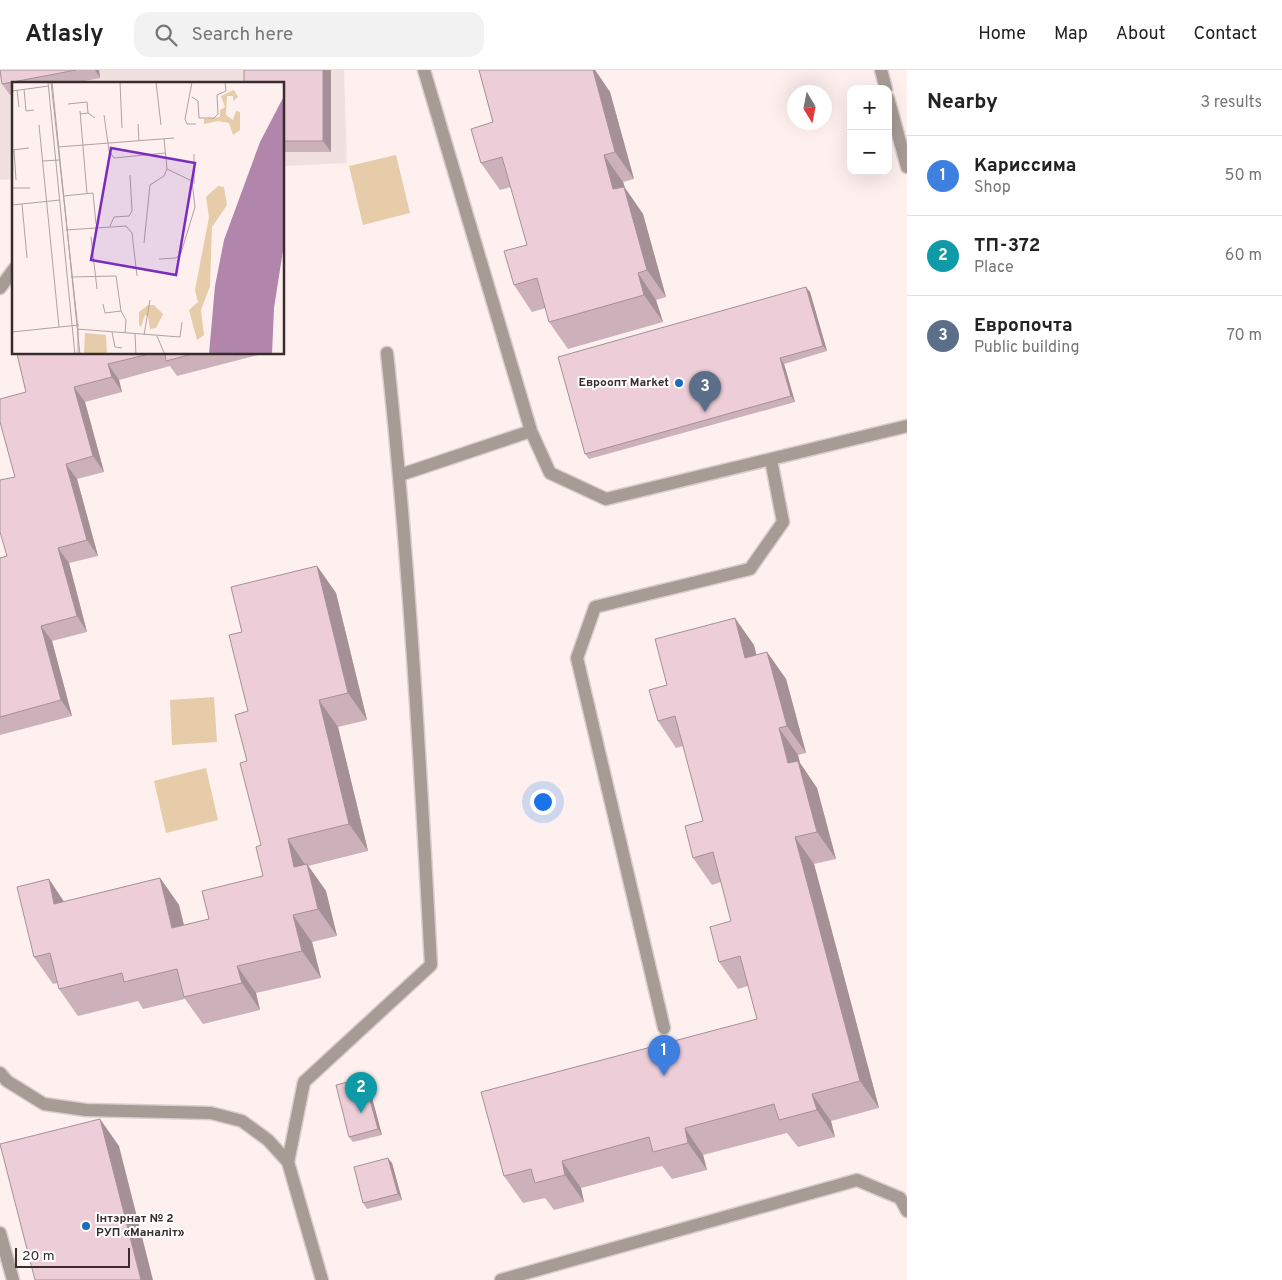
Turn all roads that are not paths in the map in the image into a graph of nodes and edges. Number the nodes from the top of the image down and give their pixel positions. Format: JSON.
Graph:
{"nodes":[{"id":1,"x":424,"y":70,"type":"edge"},
{"id":2,"x":881,"y":70,"type":"edge"},
{"id":3,"x":885,"y":85,"type":"edge"},
{"id":4,"x":892,"y":113,"type":"edge"},
{"id":5,"x":907,"y":167,"type":"edge"},
{"id":6,"x":12,"y":273,"type":"edge"},
{"id":7,"x":0,"y":288,"type":"edge"},
{"id":8,"x":387,"y":354,"type":"dead end"},
{"id":9,"x":907,"y":426,"type":"edge"},
{"id":10,"x":531,"y":431,"type":"junction"},
{"id":11,"x":771,"y":460,"type":"junction"},
{"id":12,"x":400,"y":475,"type":"junction"},
{"id":13,"x":664,"y":1028,"type":"dead end"},
{"id":14,"x":0,"y":1073,"type":"edge"},
{"id":15,"x":288,"y":1162,"type":"junction"},
{"id":16,"x":907,"y":1211,"type":"edge"},
{"id":17,"x":0,"y":1233,"type":"edge"},
{"id":18,"x":13,"y":1280,"type":"edge"},
{"id":19,"x":322,"y":1280,"type":"edge"},
{"id":20,"x":502,"y":1280,"type":"edge"}],
"edges":[{"from":1,"to":10,"type":"street"},
{"from":2,"to":3,"type":"street"},
{"from":4,"to":5,"type":"street"},
{"from":6,"to":7,"type":"street"},
{"from":8,"to":12,"type":"street"},
{"from":9,"to":11,"type":"street"},
{"from":10,"to":11,"type":"street"},
{"from":10,"to":12,"type":"street"},
{"from":11,"to":13,"type":"street"},
{"from":12,"to":15,"type":"street"},
{"from":14,"to":15,"type":"street"},
{"from":15,"to":19,"type":"street"},
{"from":16,"to":20,"type":"street"},
{"from":17,"to":18,"type":"street"}]}
